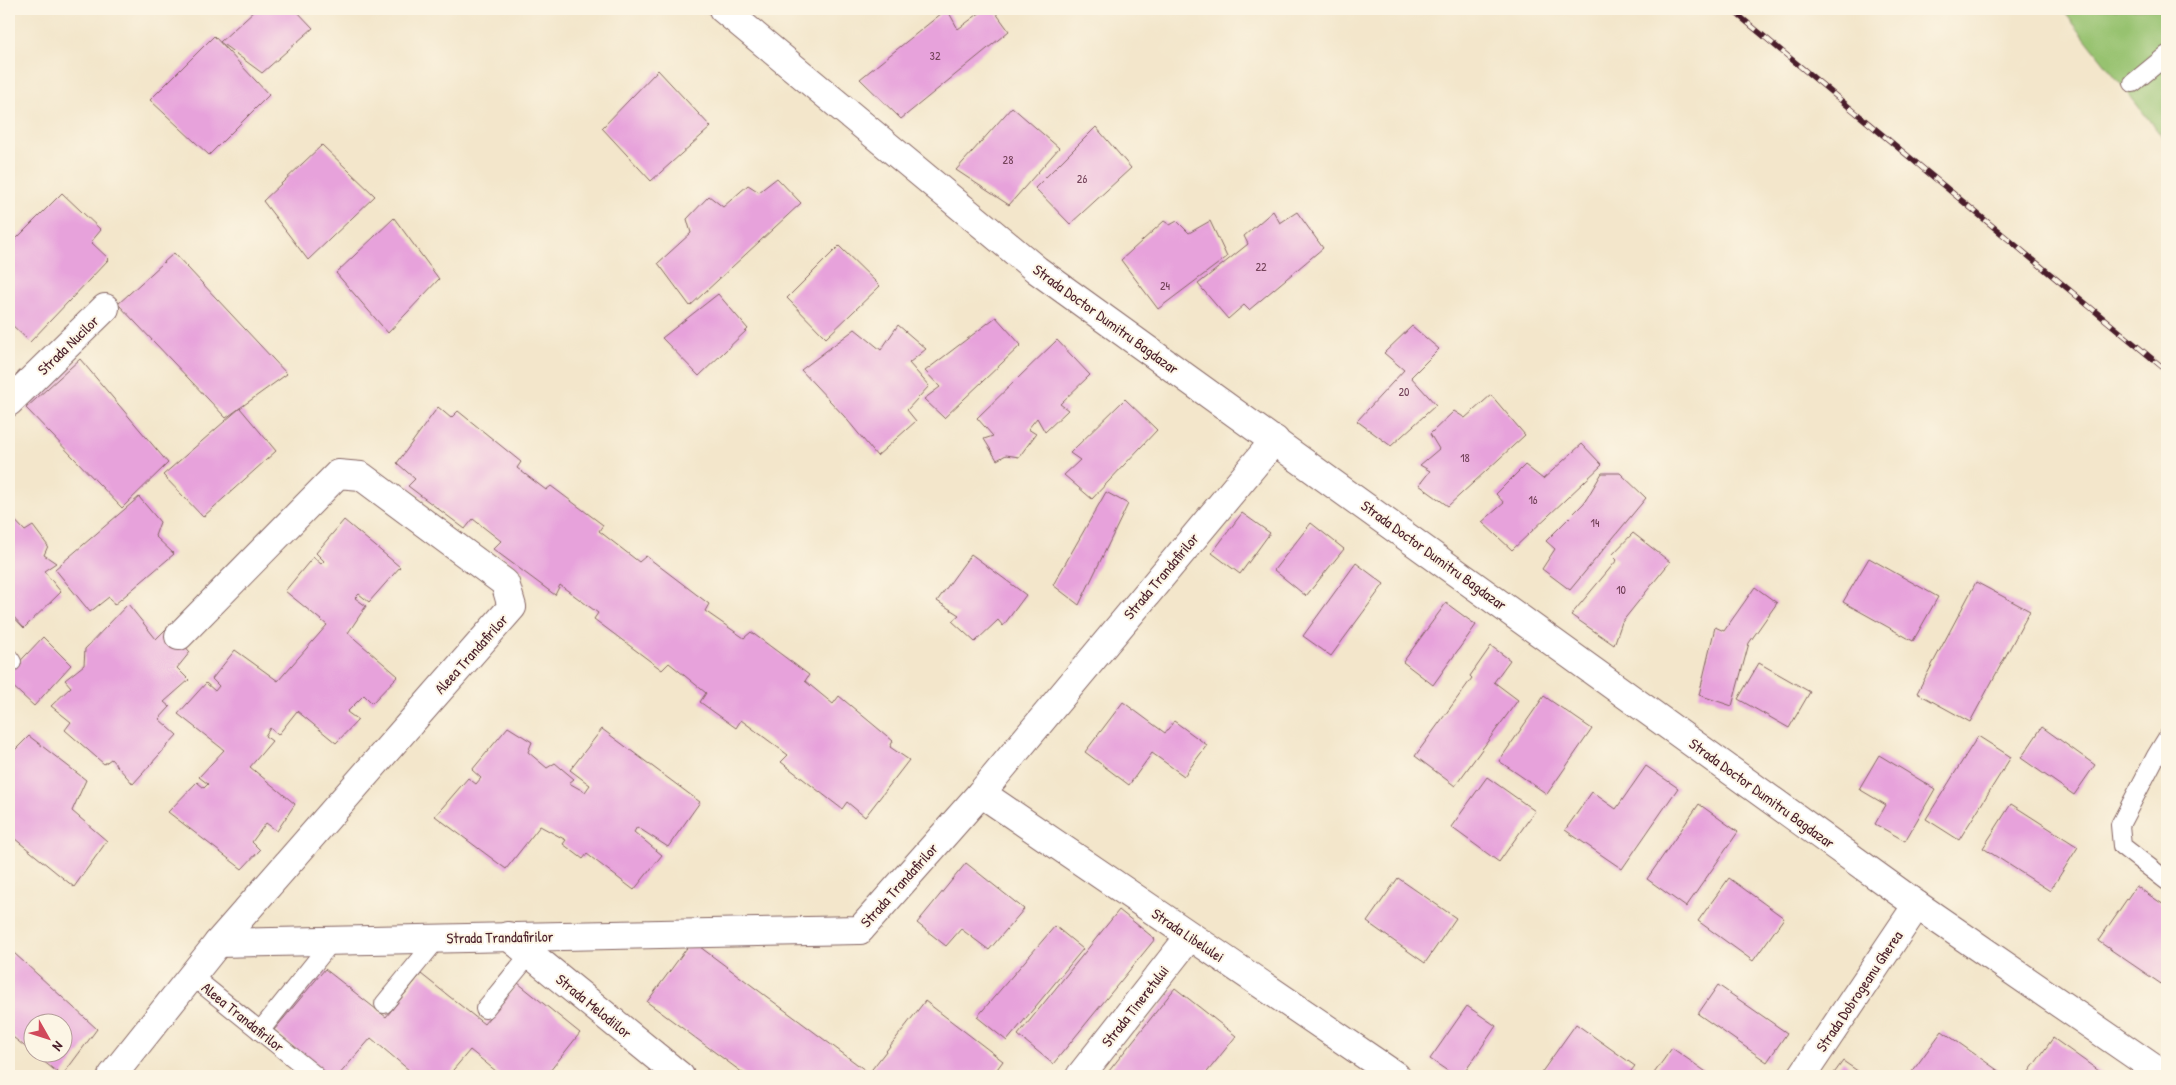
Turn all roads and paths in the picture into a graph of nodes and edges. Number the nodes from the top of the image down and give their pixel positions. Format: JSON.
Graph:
{"nodes":[{"id":1,"x":723,"y":9,"type":"edge"},
{"id":2,"x":2167,"y":55,"type":"edge"},
{"id":3,"x":2133,"y":83,"type":"dead end"},
{"id":4,"x":105,"y":308,"type":"dead end"},
{"id":5,"x":9,"y":402,"type":"edge"},
{"id":6,"x":1274,"y":440,"type":"junction"},
{"id":7,"x":179,"y":636,"type":"dead end"},
{"id":8,"x":2167,"y":738,"type":"edge"},
{"id":9,"x":981,"y":793,"type":"junction"},
{"id":10,"x":2167,"y":881,"type":"edge"},
{"id":11,"x":1917,"y":905,"type":"junction"},
{"id":12,"x":508,"y":936,"type":"junction"},
{"id":13,"x":1190,"y":936,"type":"junction"},
{"id":14,"x":438,"y":938,"type":"junction"},
{"id":15,"x":333,"y":940,"type":"junction"},
{"id":16,"x":218,"y":943,"type":"junction"},
{"id":17,"x":530,"y":954,"type":"junction"},
{"id":18,"x":192,"y":976,"type":"junction"},
{"id":19,"x":384,"y":1004,"type":"dead end"},
{"id":20,"x":485,"y":1009,"type":"dead end"},
{"id":21,"x":260,"y":1031,"type":"junction"},
{"id":22,"x":112,"y":1076,"type":"edge"},
{"id":23,"x":316,"y":1076,"type":"edge"},
{"id":24,"x":680,"y":1076,"type":"edge"},
{"id":25,"x":1080,"y":1076,"type":"edge"},
{"id":26,"x":1396,"y":1076,"type":"edge"},
{"id":27,"x":1802,"y":1076,"type":"edge"},
{"id":28,"x":2164,"y":1076,"type":"edge"}],
"edges":[{"from":1,"to":6,"type":"street","name":"Strada Doctor Dumitru Bagdazar"},
{"from":2,"to":3,"type":"lane"},
{"from":4,"to":5,"type":"street","name":"Strada Nucilor"},
{"from":6,"to":9,"type":"street","name":"Strada Trandafirilor"},
{"from":6,"to":11,"type":"street","name":"Strada Doctor Dumitru Bagdazar"},
{"from":7,"to":16,"type":"street","name":"Aleea Trandafirilor"},
{"from":8,"to":10,"type":"lane"},
{"from":9,"to":12,"type":"street","name":"Strada Trandafirilor"},
{"from":9,"to":13,"type":"street","name":"Strada Libelulei"},
{"from":11,"to":27,"type":"street","name":"Strada Dobrogeanu Gherea"},
{"from":11,"to":28,"type":"street","name":"Strada Doctor Dumitru Bagdazar"},
{"from":12,"to":14,"type":"street","name":"Strada Trandafirilor"},
{"from":12,"to":17,"type":"street","name":"Strada Melodiilor"},
{"from":13,"to":25,"type":"street","name":"Strada Tineretului"},
{"from":13,"to":26,"type":"street","name":"Strada Libelulei"},
{"from":14,"to":15,"type":"street","name":"Strada Trandafirilor"},
{"from":14,"to":19,"type":"lane"},
{"from":15,"to":16,"type":"street","name":"Strada Trandafirilor"},
{"from":15,"to":21,"type":"lane"},
{"from":16,"to":18,"type":"street","name":"Aleea Trandafirilor"},
{"from":17,"to":20,"type":"lane"},
{"from":17,"to":24,"type":"street","name":"Strada Melodiilor"},
{"from":18,"to":21,"type":"lane","name":"Aleea Trandafirilor"},
{"from":18,"to":22,"type":"street","name":"Aleea Trandafirilor"},
{"from":21,"to":23,"type":"lane","name":"Aleea Trandafirilor"}]}
